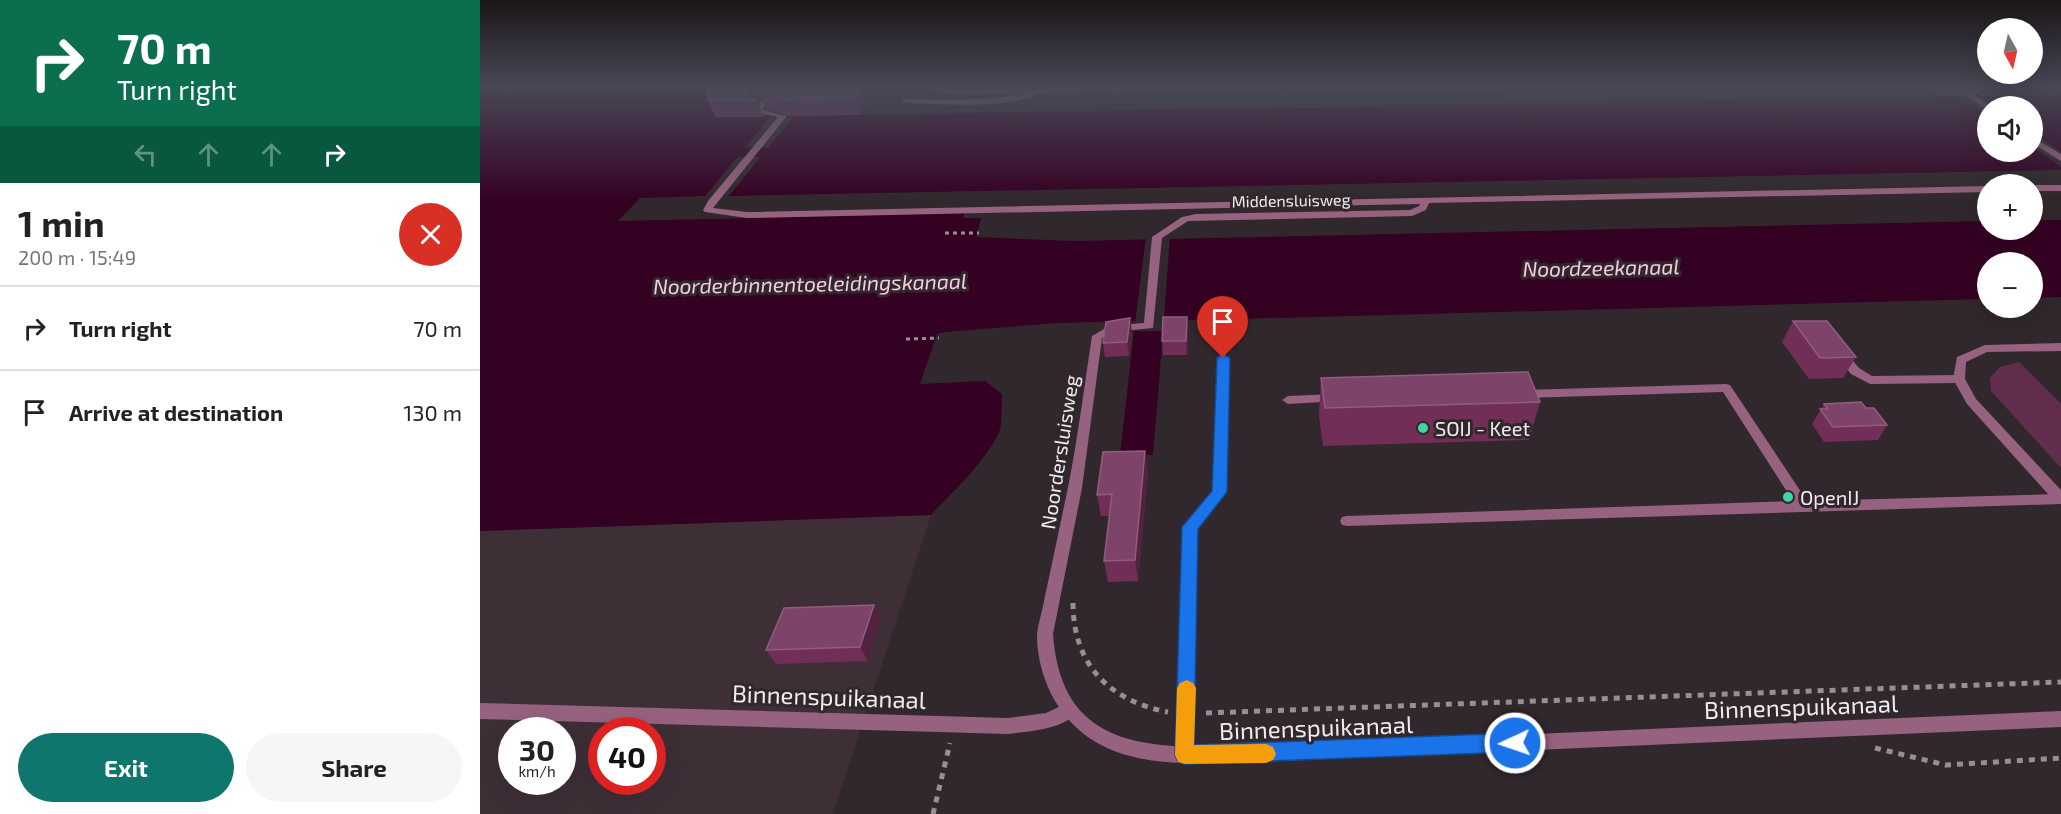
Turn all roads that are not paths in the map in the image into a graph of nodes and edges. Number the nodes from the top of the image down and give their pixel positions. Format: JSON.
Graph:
{"nodes":[{"id":1,"x":776,"y":124,"type":"edge"},
{"id":2,"x":2043,"y":146,"type":"edge"},
{"id":3,"x":2061,"y":158,"type":"edge"},
{"id":4,"x":2043,"y":188,"type":"edge"},
{"id":5,"x":2061,"y":188,"type":"edge"},
{"id":6,"x":1977,"y":189,"type":"edge"},
{"id":7,"x":1425,"y":201,"type":"junction"},
{"id":8,"x":1157,"y":237,"type":"joint"},
{"id":9,"x":1834,"y":344,"type":"edge"},
{"id":10,"x":2061,"y":347,"type":"edge"},
{"id":11,"x":1223,"y":358,"type":"dead end"},
{"id":12,"x":1959,"y":379,"type":"junction"},
{"id":13,"x":1501,"y":394,"type":"edge"},
{"id":14,"x":1347,"y":398,"type":"edge"},
{"id":15,"x":1288,"y":400,"type":"dead end"},
{"id":16,"x":2061,"y":499,"type":"edge"},
{"id":17,"x":1803,"y":506,"type":"junction"},
{"id":18,"x":1347,"y":521,"type":"dead end"},
{"id":19,"x":1069,"y":710,"type":"junction"},
{"id":20,"x":480,"y":711,"type":"edge"},
{"id":21,"x":2061,"y":719,"type":"edge"},
{"id":22,"x":1185,"y":755,"type":"junction"}],
"edges":[{"from":1,"to":7,"type":"street"},
{"from":2,"to":3,"type":"street"},
{"from":4,"to":5,"type":"street"},
{"from":6,"to":7,"type":"street"},
{"from":7,"to":8,"type":"street","name":"Middensluisweg"},
{"from":8,"to":19,"type":"street","name":"Noordersluisweg"},
{"from":9,"to":12,"type":"street"},
{"from":10,"to":12,"type":"street"},
{"from":11,"to":22,"type":"street"},
{"from":12,"to":16,"type":"street"},
{"from":13,"to":17,"type":"street"},
{"from":14,"to":15,"type":"street"},
{"from":16,"to":17,"type":"street"},
{"from":17,"to":18,"type":"street"},
{"from":19,"to":20,"type":"street","name":"Binnenspuikanaal"},
{"from":19,"to":22,"type":"street","name":"Binnenspuikanaal"},
{"from":21,"to":22,"type":"street","name":"Binnenspuikanaal"}]}
